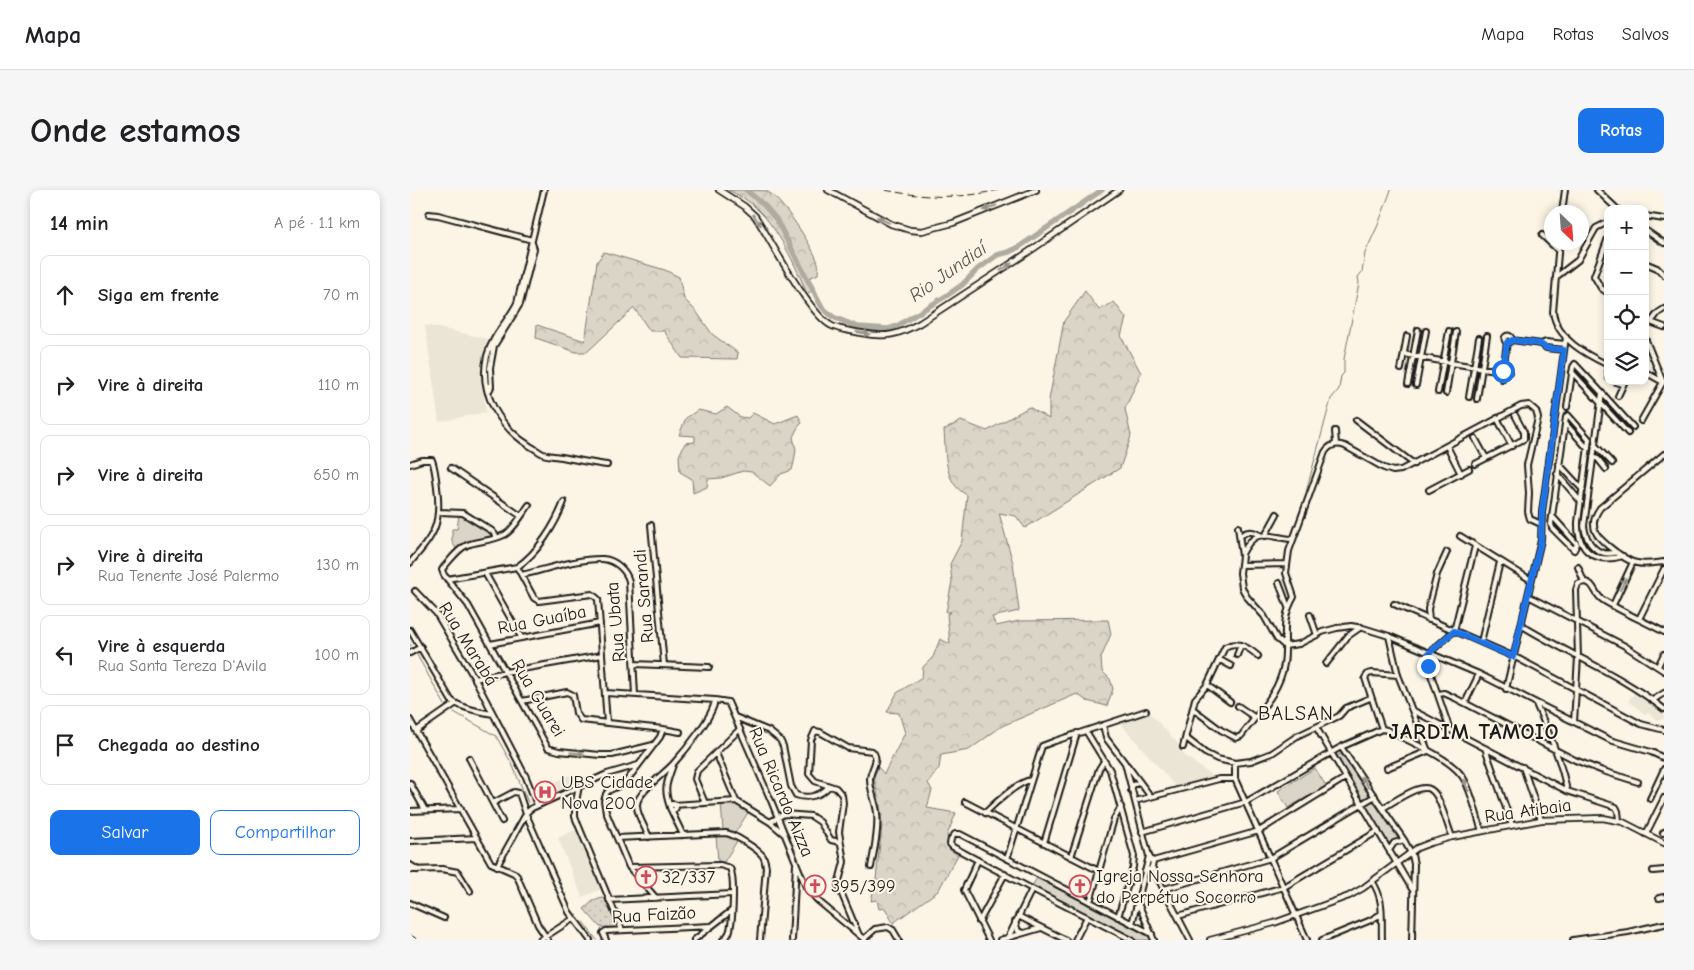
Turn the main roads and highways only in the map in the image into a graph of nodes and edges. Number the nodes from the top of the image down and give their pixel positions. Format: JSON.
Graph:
{"nodes":[{"id":1,"x":719,"y":190,"type":"edge"},
{"id":2,"x":828,"y":190,"type":"edge"},
{"id":3,"x":1036,"y":190,"type":"edge"},
{"id":4,"x":1119,"y":190,"type":"edge"},
{"id":5,"x":1664,"y":843,"type":"edge"},
{"id":6,"x":1210,"y":940,"type":"edge"}],
"edges":[{"from":1,"to":4,"type":"main road","one_way":true},
{"from":3,"to":2,"type":"main road","one_way":true},
{"from":5,"to":6,"type":"main road","name":"Rua Atibaia"}]}
